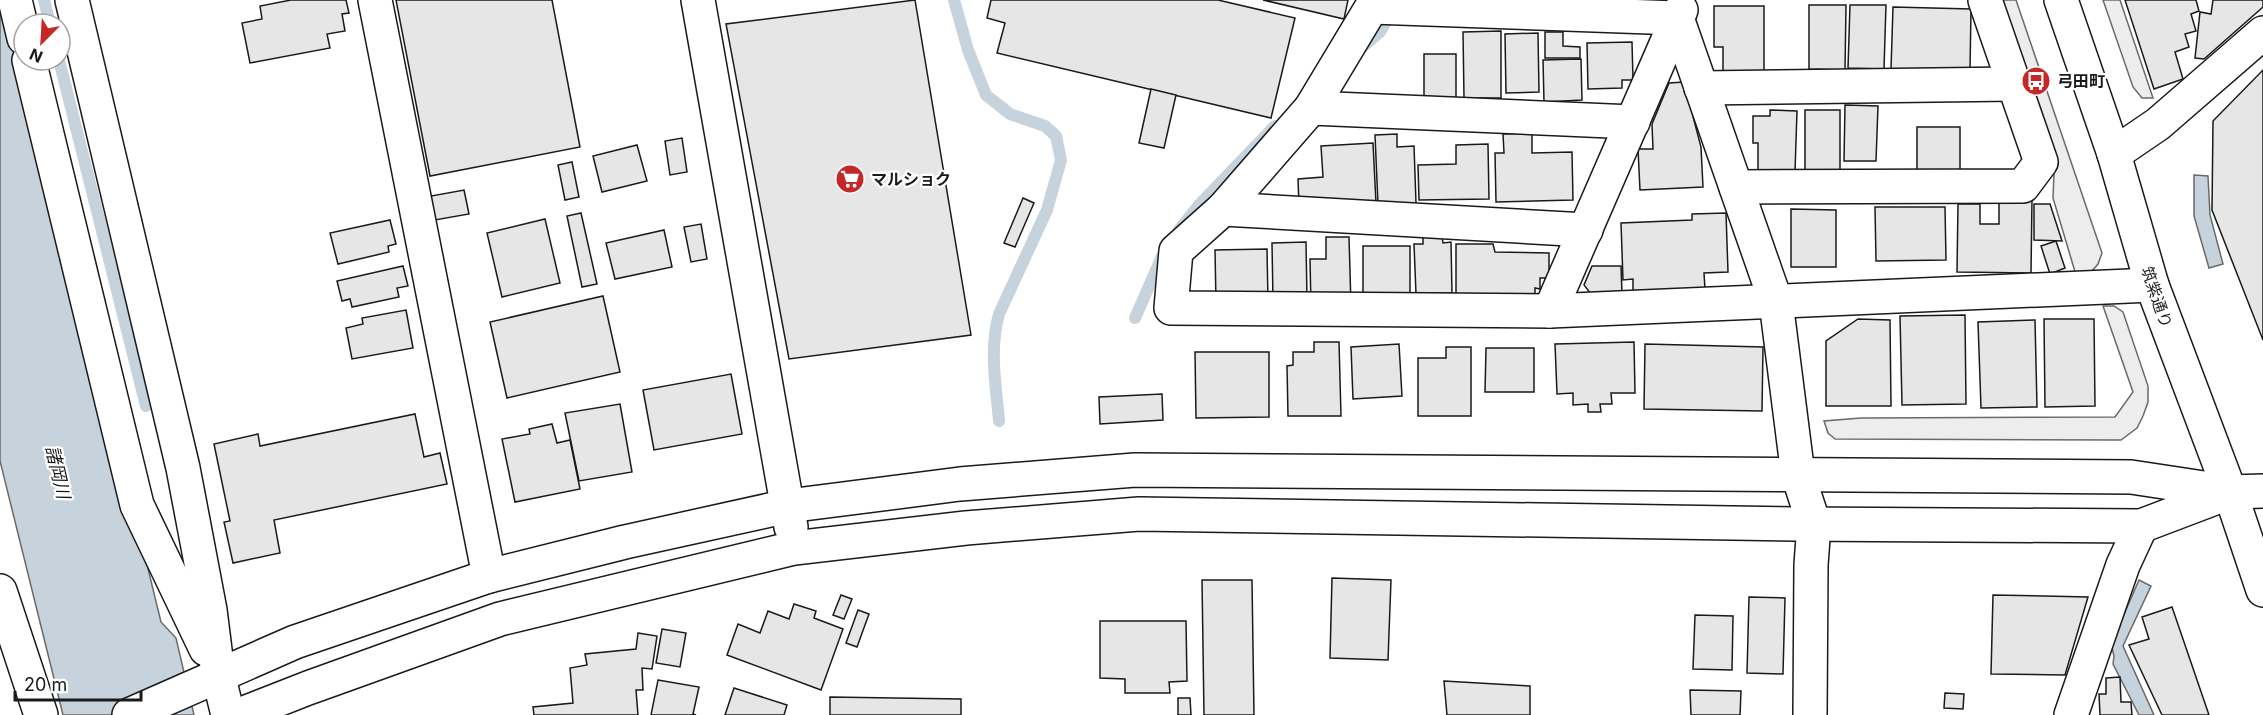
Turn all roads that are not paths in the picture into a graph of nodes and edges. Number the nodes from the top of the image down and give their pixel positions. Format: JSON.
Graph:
{"nodes":[{"id":1,"x":72,"y":0,"type":"edge"},
{"id":2,"x":375,"y":0,"type":"edge"},
{"id":3,"x":698,"y":0,"type":"edge"},
{"id":4,"x":1985,"y":0,"type":"edge"},
{"id":5,"x":2061,"y":0,"type":"edge"},
{"id":6,"x":1374,"y":3,"type":"edge"},
{"id":7,"x":1682,"y":9,"type":"edge"},
{"id":8,"x":2263,"y":33,"type":"edge"},
{"id":9,"x":32,"y":72,"type":"edge"},
{"id":10,"x":2013,"y":84,"type":"junction"},
{"id":11,"x":1701,"y":88,"type":"junction"},
{"id":12,"x":1311,"y":108,"type":"junction"},
{"id":13,"x":1633,"y":122,"type":"junction"},
{"id":14,"x":2114,"y":154,"type":"junction"},
{"id":15,"x":1736,"y":187,"type":"junction"},
{"id":16,"x":1223,"y":209,"type":"junction"},
{"id":17,"x":1586,"y":230,"type":"junction"},
{"id":18,"x":2152,"y":285,"type":"junction"},
{"id":19,"x":1776,"y":302,"type":"junction"},
{"id":20,"x":1550,"y":311,"type":"junction"},
{"id":21,"x":1798,"y":475,"type":"junction"},
{"id":22,"x":2263,"y":491,"type":"edge"},
{"id":23,"x":2230,"y":492,"type":"junction"},
{"id":24,"x":788,"y":506,"type":"junction"},
{"id":25,"x":1814,"y":524,"type":"junction"},
{"id":26,"x":2141,"y":526,"type":"junction"},
{"id":27,"x":794,"y":548,"type":"junction"},
{"id":28,"x":489,"y":576,"type":"junction"},
{"id":29,"x":2263,"y":590,"type":"edge"},
{"id":30,"x":0,"y":591,"type":"edge"},
{"id":31,"x":218,"y":675,"type":"junction"},
{"id":32,"x":41,"y":715,"type":"edge"},
{"id":33,"x":129,"y":715,"type":"edge"},
{"id":34,"x":228,"y":715,"type":"edge"},
{"id":35,"x":239,"y":715,"type":"edge"},
{"id":36,"x":1810,"y":715,"type":"edge"},
{"id":37,"x":2071,"y":715,"type":"edge"}],
"edges":[{"from":1,"to":31,"type":"street"},
{"from":2,"to":28,"type":"street"},
{"from":3,"to":24,"type":"street"},
{"from":4,"to":10,"type":"street"},
{"from":5,"to":14,"type":"street","name":"筑紫通り"},
{"from":6,"to":7,"type":"street"},
{"from":6,"to":12,"type":"street"},
{"from":7,"to":11,"type":"street"},
{"from":7,"to":13,"type":"street"},
{"from":8,"to":14,"type":"street"},
{"from":9,"to":31,"type":"street"},
{"from":10,"to":11,"type":"street"},
{"from":10,"to":15,"type":"street"},
{"from":11,"to":15,"type":"street"},
{"from":12,"to":13,"type":"street"},
{"from":12,"to":16,"type":"street"},
{"from":13,"to":17,"type":"street"},
{"from":14,"to":18,"type":"street","name":"筑紫通り"},
{"from":15,"to":19,"type":"street"},
{"from":16,"to":17,"type":"street"},
{"from":16,"to":20,"type":"street"},
{"from":17,"to":20,"type":"street"},
{"from":18,"to":19,"type":"street"},
{"from":18,"to":23,"type":"street","name":"筑紫通り"},
{"from":19,"to":20,"type":"street"},
{"from":19,"to":21,"type":"street"},
{"from":21,"to":23,"type":"street"},
{"from":21,"to":24,"type":"street"},
{"from":21,"to":25,"type":"street"},
{"from":22,"to":23,"type":"street"},
{"from":23,"to":26,"type":"street"},
{"from":23,"to":29,"type":"street","name":"筑紫通り"},
{"from":24,"to":27,"type":"street"},
{"from":24,"to":28,"type":"street"},
{"from":25,"to":26,"type":"street"},
{"from":25,"to":27,"type":"street"},
{"from":25,"to":36,"type":"street"},
{"from":26,"to":37,"type":"street"},
{"from":27,"to":35,"type":"street"},
{"from":28,"to":31,"type":"street"},
{"from":30,"to":32,"type":"street"},
{"from":31,"to":33,"type":"street"},
{"from":31,"to":34,"type":"street"}]}
